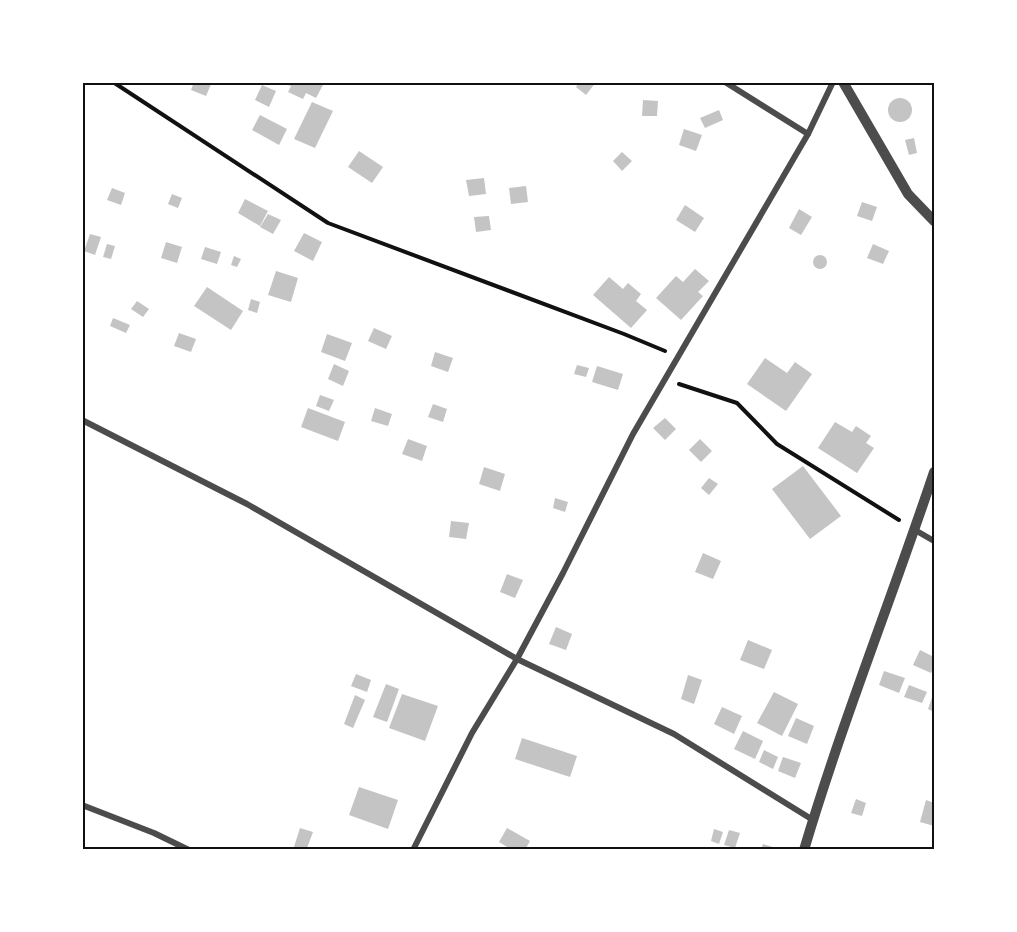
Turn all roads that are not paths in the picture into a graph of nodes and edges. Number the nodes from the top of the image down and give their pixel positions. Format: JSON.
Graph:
{"nodes":[{"id":1,"x":725,"y":82,"type":"edge"},
{"id":2,"x":833,"y":82,"type":"edge"},
{"id":3,"x":843,"y":82,"type":"edge"},
{"id":4,"x":808,"y":134,"type":"junction"},
{"id":5,"x":934,"y":221,"type":"edge"},
{"id":6,"x":82,"y":420,"type":"edge"},
{"id":7,"x":934,"y":472,"type":"edge"},
{"id":8,"x":915,"y":530,"type":"junction"},
{"id":9,"x":934,"y":541,"type":"edge"},
{"id":10,"x":517,"y":659,"type":"junction"},
{"id":11,"x":82,"y":805,"type":"edge"},
{"id":12,"x":813,"y":820,"type":"junction"},
{"id":13,"x":189,"y":849,"type":"edge"},
{"id":14,"x":413,"y":849,"type":"edge"},
{"id":15,"x":804,"y":849,"type":"edge"}],
"edges":[{"from":1,"to":4,"type":"street"},
{"from":2,"to":4,"type":"street"},
{"from":3,"to":5,"type":"street"},
{"from":4,"to":10,"type":"street"},
{"from":6,"to":10,"type":"street"},
{"from":7,"to":8,"type":"street"},
{"from":8,"to":9,"type":"street"},
{"from":8,"to":12,"type":"street"},
{"from":10,"to":12,"type":"street"},
{"from":10,"to":14,"type":"street"},
{"from":11,"to":13,"type":"street"},
{"from":12,"to":15,"type":"street"}]}
